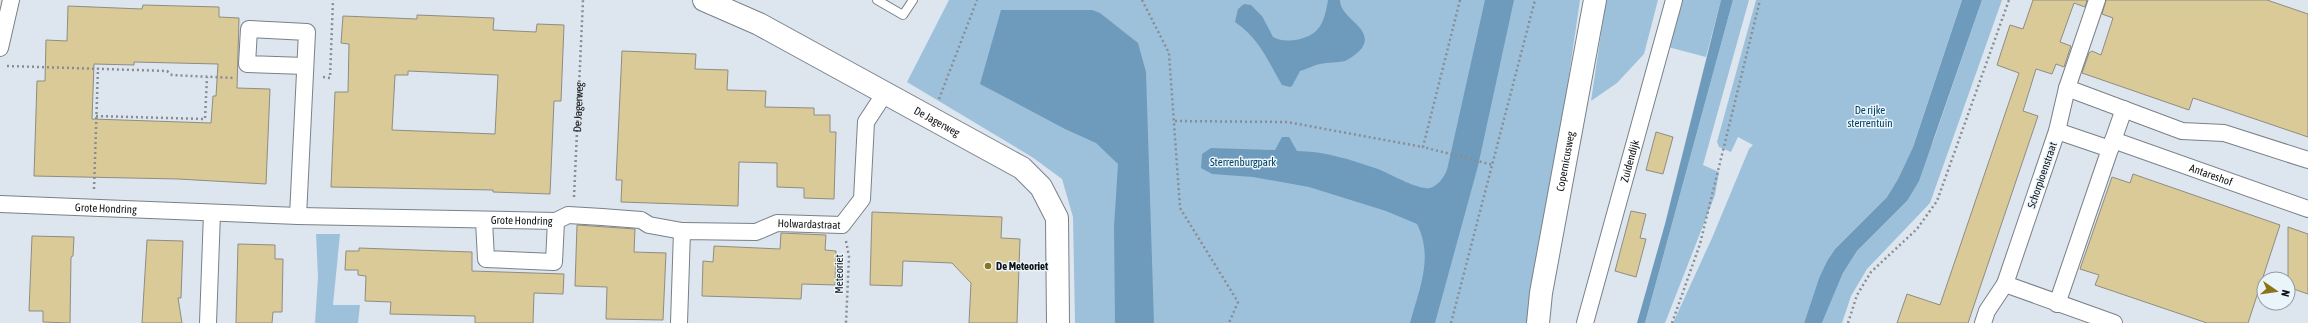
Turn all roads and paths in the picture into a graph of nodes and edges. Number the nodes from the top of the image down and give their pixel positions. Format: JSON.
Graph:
{"nodes":[{"id":1,"x":11,"y":0,"type":"edge"},
{"id":2,"x":333,"y":0,"type":"edge"},
{"id":3,"x":583,"y":0,"type":"edge"},
{"id":4,"x":704,"y":0,"type":"edge"},
{"id":5,"x":877,"y":0,"type":"edge"},
{"id":6,"x":913,"y":0,"type":"edge"},
{"id":7,"x":976,"y":0,"type":"edge"},
{"id":8,"x":1142,"y":0,"type":"edge"},
{"id":9,"x":1460,"y":0,"type":"edge"},
{"id":10,"x":1534,"y":0,"type":"edge"},
{"id":11,"x":1595,"y":0,"type":"edge"},
{"id":12,"x":1674,"y":0,"type":"edge"},
{"id":13,"x":1760,"y":0,"type":"edge"},
{"id":14,"x":2009,"y":0,"type":"edge"},
{"id":15,"x":2097,"y":0,"type":"edge"},
{"id":16,"x":0,"y":48,"type":"edge"},
{"id":17,"x":247,"y":64,"type":"junction"},
{"id":18,"x":0,"y":66,"type":"edge"},
{"id":19,"x":98,"y":68,"type":"junction"},
{"id":20,"x":305,"y":71,"type":"junction"},
{"id":21,"x":207,"y":77,"type":"junction"},
{"id":22,"x":2067,"y":88,"type":"junction"},
{"id":23,"x":885,"y":93,"type":"junction"},
{"id":24,"x":2124,"y":109,"type":"junction"},
{"id":25,"x":96,"y":116,"type":"junction"},
{"id":26,"x":931,"y":119,"type":"junction"},
{"id":27,"x":1175,"y":121,"type":"junction"},
{"id":28,"x":2057,"y":131,"type":"junction"},
{"id":29,"x":2112,"y":145,"type":"junction"},
{"id":30,"x":1423,"y":147,"type":"junction"},
{"id":31,"x":2308,"y":160,"type":"edge"},
{"id":32,"x":1493,"y":165,"type":"junction"},
{"id":33,"x":0,"y":204,"type":"edge"},
{"id":34,"x":94,"y":208,"type":"junction"},
{"id":35,"x":2308,"y":209,"type":"edge"},
{"id":36,"x":212,"y":213,"type":"junction"},
{"id":37,"x":573,"y":215,"type":"junction"},
{"id":38,"x":298,"y":216,"type":"junction"},
{"id":39,"x":484,"y":221,"type":"junction"},
{"id":40,"x":556,"y":221,"type":"junction"},
{"id":41,"x":842,"y":225,"type":"junction"},
{"id":42,"x":682,"y":231,"type":"junction"},
{"id":43,"x":2005,"y":284,"type":"junction"},
{"id":44,"x":2057,"y":304,"type":"junction"},
{"id":45,"x":208,"y":323,"type":"edge"},
{"id":46,"x":679,"y":323,"type":"edge"},
{"id":47,"x":846,"y":323,"type":"edge"},
{"id":48,"x":1058,"y":323,"type":"edge"},
{"id":49,"x":1229,"y":323,"type":"edge"},
{"id":50,"x":1451,"y":323,"type":"edge"},
{"id":51,"x":1538,"y":323,"type":"edge"},
{"id":52,"x":1585,"y":323,"type":"edge"},
{"id":53,"x":1672,"y":323,"type":"edge"},
{"id":54,"x":1848,"y":323,"type":"edge"},
{"id":55,"x":1984,"y":323,"type":"edge"},
{"id":56,"x":2114,"y":323,"type":"edge"}],
"edges":[{"from":1,"to":16,"type":"street"},
{"from":2,"to":20,"type":"path"},
{"from":3,"to":37,"type":"path","name":"De Jagerweg"},
{"from":4,"to":23,"type":"street","name":"De Jagerweg"},
{"from":5,"to":6,"type":"lane"},
{"from":7,"to":26,"type":"path"},
{"from":8,"to":27,"type":"path"},
{"from":9,"to":30,"type":"path"},
{"from":10,"to":32,"type":"path"},
{"from":11,"to":51,"type":"street","name":"Copernicusweg"},
{"from":12,"to":52,"type":"street","name":"Zuidendijk"},
{"from":13,"to":53,"type":"path"},
{"from":14,"to":54,"type":"path"},
{"from":15,"to":22,"type":"street"},
{"from":17,"to":20,"type":"street"},
{"from":17,"to":20,"type":"street"},
{"from":17,"to":21,"type":"path"},
{"from":18,"to":19,"type":"path"},
{"from":19,"to":21,"type":"path"},
{"from":19,"to":25,"type":"path"},
{"from":20,"to":38,"type":"street"},
{"from":21,"to":25,"type":"path"},
{"from":22,"to":24,"type":"street"},
{"from":22,"to":28,"type":"street"},
{"from":23,"to":26,"type":"street","name":"De Jagerweg"},
{"from":23,"to":41,"type":"street","name":"Holwardastraat"},
{"from":24,"to":29,"type":"street"},
{"from":24,"to":31,"type":"street"},
{"from":25,"to":34,"type":"path"},
{"from":26,"to":48,"type":"street","name":"De Jagerweg"},
{"from":27,"to":30,"type":"path"},
{"from":27,"to":49,"type":"path"},
{"from":28,"to":29,"type":"street","name":"Schorpioenstraat"},
{"from":28,"to":43,"type":"street","name":"Schorpioenstraat"},
{"from":29,"to":35,"type":"street","name":"Antareshof"},
{"from":29,"to":44,"type":"street"},
{"from":30,"to":32,"type":"path"},
{"from":32,"to":50,"type":"path"},
{"from":33,"to":34,"type":"street","name":"Grote Hondring"},
{"from":34,"to":36,"type":"street","name":"Grote Hondring"},
{"from":36,"to":38,"type":"street","name":"Grote Hondring"},
{"from":36,"to":45,"type":"street"},
{"from":37,"to":40,"type":"street"},
{"from":37,"to":42,"type":"street","name":"Holwardastraat"},
{"from":38,"to":39,"type":"street","name":"Grote Hondring"},
{"from":39,"to":40,"type":"street","name":"Grote Hondring"},
{"from":39,"to":40,"type":"street","name":"Grote Hondring"},
{"from":41,"to":42,"type":"street","name":"Holwardastraat"},
{"from":41,"to":47,"type":"path","name":"Meteoriet"},
{"from":42,"to":46,"type":"street"},
{"from":43,"to":44,"type":"street"},
{"from":43,"to":55,"type":"street","name":"Schorpioenstraat"},
{"from":44,"to":56,"type":"street"}]}
